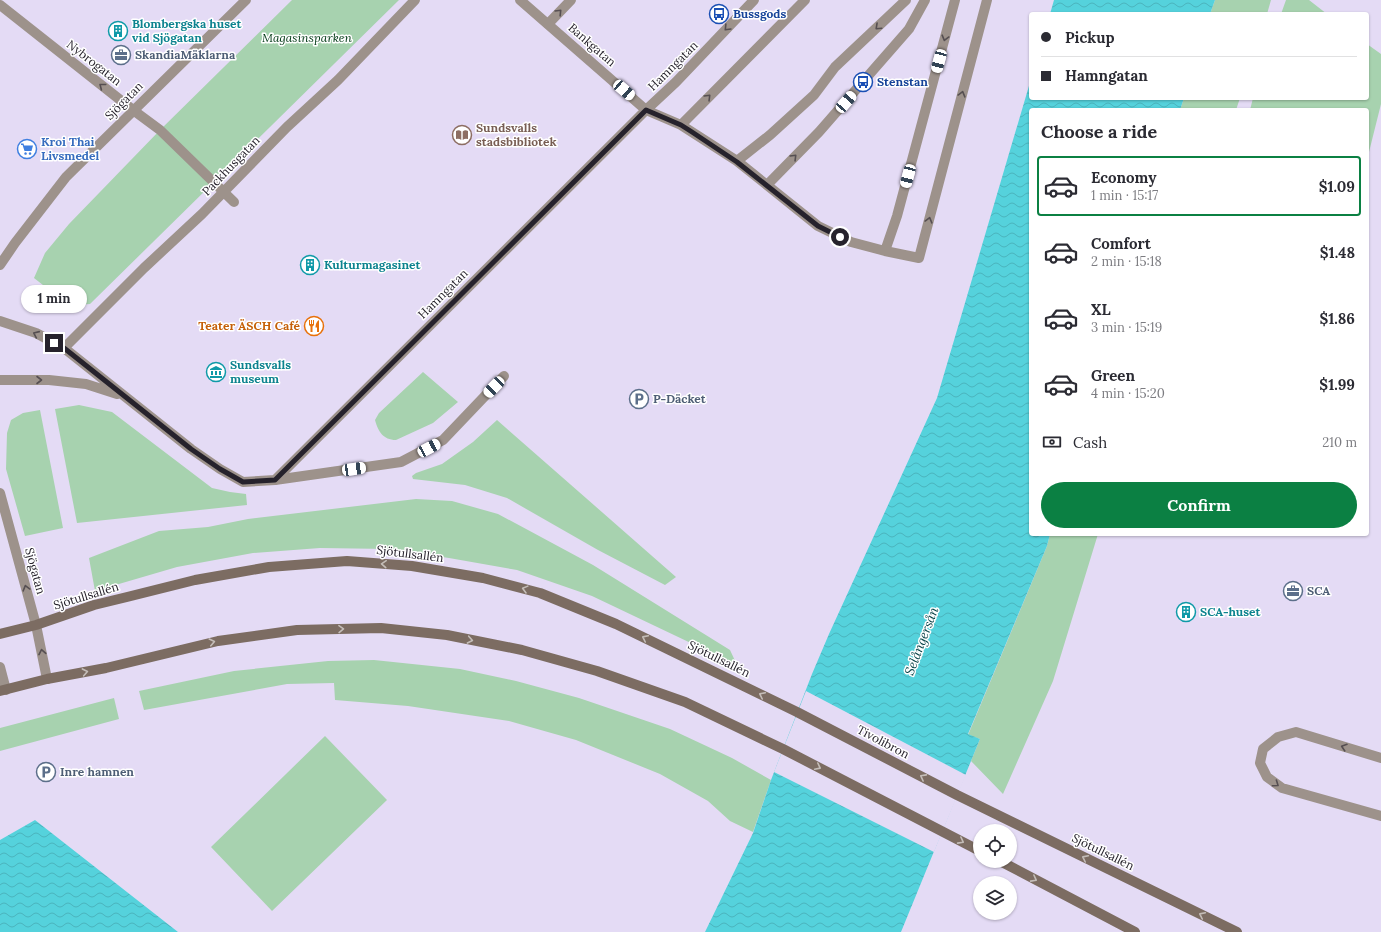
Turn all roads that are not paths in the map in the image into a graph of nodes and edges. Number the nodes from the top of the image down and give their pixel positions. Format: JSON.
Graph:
{"nodes":[{"id":1,"x":246,"y":0,"type":"edge"},
{"id":2,"x":415,"y":0,"type":"edge"},
{"id":3,"x":520,"y":0,"type":"edge"},
{"id":4,"x":571,"y":0,"type":"edge"},
{"id":5,"x":754,"y":0,"type":"edge"},
{"id":6,"x":805,"y":0,"type":"edge"},
{"id":7,"x":906,"y":0,"type":"edge"},
{"id":8,"x":926,"y":0,"type":"edge"},
{"id":9,"x":955,"y":0,"type":"edge"},
{"id":10,"x":987,"y":0,"type":"edge"},
{"id":11,"x":0,"y":5,"type":"edge"},
{"id":12,"x":548,"y":24,"type":"junction"},
{"id":13,"x":133,"y":110,"type":"junction"},
{"id":14,"x":646,"y":110,"type":"junction"},
{"id":15,"x":681,"y":125,"type":"junction"},
{"id":16,"x":737,"y":162,"type":"junction"},
{"id":17,"x":767,"y":185,"type":"junction"},
{"id":18,"x":224,"y":192,"type":"junction"},
{"id":19,"x":234,"y":202,"type":"dead end"},
{"id":20,"x":885,"y":251,"type":"junction"},
{"id":21,"x":0,"y":265,"type":"edge"},
{"id":22,"x":0,"y":321,"type":"edge"},
{"id":23,"x":64,"y":348,"type":"junction"},
{"id":24,"x":504,"y":376,"type":"dead end"},
{"id":25,"x":0,"y":380,"type":"edge"},
{"id":26,"x":124,"y":397,"type":"junction"},
{"id":27,"x":275,"y":480,"type":"junction"},
{"id":28,"x":0,"y":493,"type":"edge"},
{"id":29,"x":36,"y":625,"type":"junction"},
{"id":30,"x":0,"y":634,"type":"edge"},
{"id":31,"x":0,"y":667,"type":"edge"},
{"id":32,"x":47,"y":679,"type":"junction"},
{"id":33,"x":3,"y":690,"type":"edge"},
{"id":34,"x":798,"y":712,"type":"joint"},
{"id":35,"x":1381,"y":758,"type":"edge"},
{"id":36,"x":958,"y":795,"type":"joint"},
{"id":37,"x":1381,"y":816,"type":"edge"},
{"id":38,"x":973,"y":847,"type":"edge"},
{"id":39,"x":1013,"y":868,"type":"edge"},
{"id":40,"x":1135,"y":932,"type":"edge"},
{"id":41,"x":1237,"y":932,"type":"edge"}],
"edges":[{"from":1,"to":13,"type":"street","name":"Sjögatan"},
{"from":2,"to":18,"type":"street","name":"Packhusgatan"},
{"from":3,"to":12,"type":"street","name":"Bankgatan"},
{"from":12,"to":4,"type":"street","one_way":true},
{"from":5,"to":14,"type":"street","name":"Hamngatan","one_way":true},
{"from":15,"to":6,"type":"street","one_way":true},
{"from":7,"to":16,"type":"street","one_way":true},
{"from":17,"to":8,"type":"street","one_way":true},
{"from":9,"to":20,"type":"street","one_way":true},
{"from":20,"to":10,"type":"street","name":"Bankgatan","one_way":true},
{"from":13,"to":11,"type":"street","name":"Nybrogatan","one_way":true},
{"from":12,"to":14,"type":"street","name":"Bankgatan"},
{"from":13,"to":18,"type":"street","name":"Nybrogatan"},
{"from":13,"to":21,"type":"street","name":"Sjögatan"},
{"from":14,"to":15,"type":"street","name":"Bankgatan"},
{"from":14,"to":27,"type":"street","name":"Hamngatan"},
{"from":15,"to":16,"type":"street","name":"Bankgatan"},
{"from":16,"to":17,"type":"street","name":"Bankgatan"},
{"from":17,"to":20,"type":"street","name":"Bankgatan"},
{"from":18,"to":19,"type":"street","name":"Nybrogatan"},
{"from":18,"to":23,"type":"street","name":"Packhusgatan"},
{"from":23,"to":22,"type":"street","one_way":true},
{"from":23,"to":26,"type":"street"},
{"from":24,"to":27,"type":"street"},
{"from":25,"to":26,"type":"street","one_way":true},
{"from":26,"to":27,"type":"street"},
{"from":29,"to":28,"type":"street","name":"Sjögatan","one_way":true},
{"from":29,"to":30,"type":"main road","name":"Sjötullsallén"},
{"from":32,"to":29,"type":"street","name":"Sjögatan","one_way":true},
{"from":34,"to":29,"type":"main road","name":"Sjötullsallén","one_way":true},
{"from":31,"to":33,"type":"street"},
{"from":32,"to":33,"type":"main road"},
{"from":32,"to":38,"type":"main road","one_way":true},
{"from":36,"to":34,"type":"main road","name":"Tivolibron","one_way":true},
{"from":35,"to":37,"type":"street","one_way":true},
{"from":41,"to":36,"type":"main road","name":"Sjötullsallén","one_way":true},
{"from":39,"to":40,"type":"main road","one_way":true}]}
